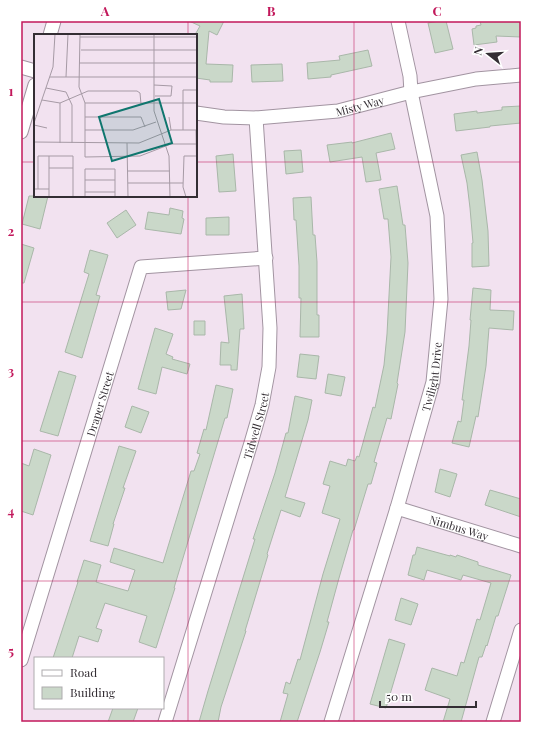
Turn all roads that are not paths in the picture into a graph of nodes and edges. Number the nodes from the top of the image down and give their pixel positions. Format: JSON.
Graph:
{"nodes":[{"id":1,"x":54,"y":21,"type":"edge"},
{"id":2,"x":398,"y":21,"type":"edge"},
{"id":3,"x":50,"y":34,"type":"edge"},
{"id":4,"x":21,"y":67,"type":"edge"},
{"id":5,"x":34,"y":71,"type":"edge"},
{"id":6,"x":521,"y":75,"type":"edge"},
{"id":7,"x":34,"y":87,"type":"edge"},
{"id":8,"x":411,"y":92,"type":"junction"},
{"id":9,"x":197,"y":113,"type":"edge"},
{"id":10,"x":256,"y":118,"type":"junction"},
{"id":11,"x":21,"y":132,"type":"edge"},
{"id":12,"x":266,"y":258,"type":"junction"},
{"id":13,"x":397,"y":508,"type":"junction"},
{"id":14,"x":521,"y":546,"type":"edge"},
{"id":15,"x":521,"y":630,"type":"edge"},
{"id":16,"x":21,"y":660,"type":"edge"},
{"id":17,"x":166,"y":722,"type":"edge"},
{"id":18,"x":331,"y":722,"type":"edge"},
{"id":19,"x":493,"y":722,"type":"edge"}],
"edges":[{"from":1,"to":3,"type":"street"},
{"from":2,"to":8,"type":"street","name":"Twilight Drive"},
{"from":4,"to":5,"type":"street"},
{"from":6,"to":8,"type":"street","name":"Misty Way"},
{"from":7,"to":11,"type":"street"},
{"from":8,"to":10,"type":"street","name":"Misty Way"},
{"from":8,"to":13,"type":"street","name":"Twilight Drive"},
{"from":9,"to":10,"type":"street","name":"Misty Way"},
{"from":10,"to":12,"type":"street","name":"Tidwell Street"},
{"from":12,"to":16,"type":"street","name":"Draper Street"},
{"from":12,"to":17,"type":"street","name":"Tidwell Street"},
{"from":13,"to":14,"type":"street","name":"Nimbus Way"},
{"from":13,"to":18,"type":"street","name":"Twilight Drive"},
{"from":15,"to":19,"type":"street"}]}
